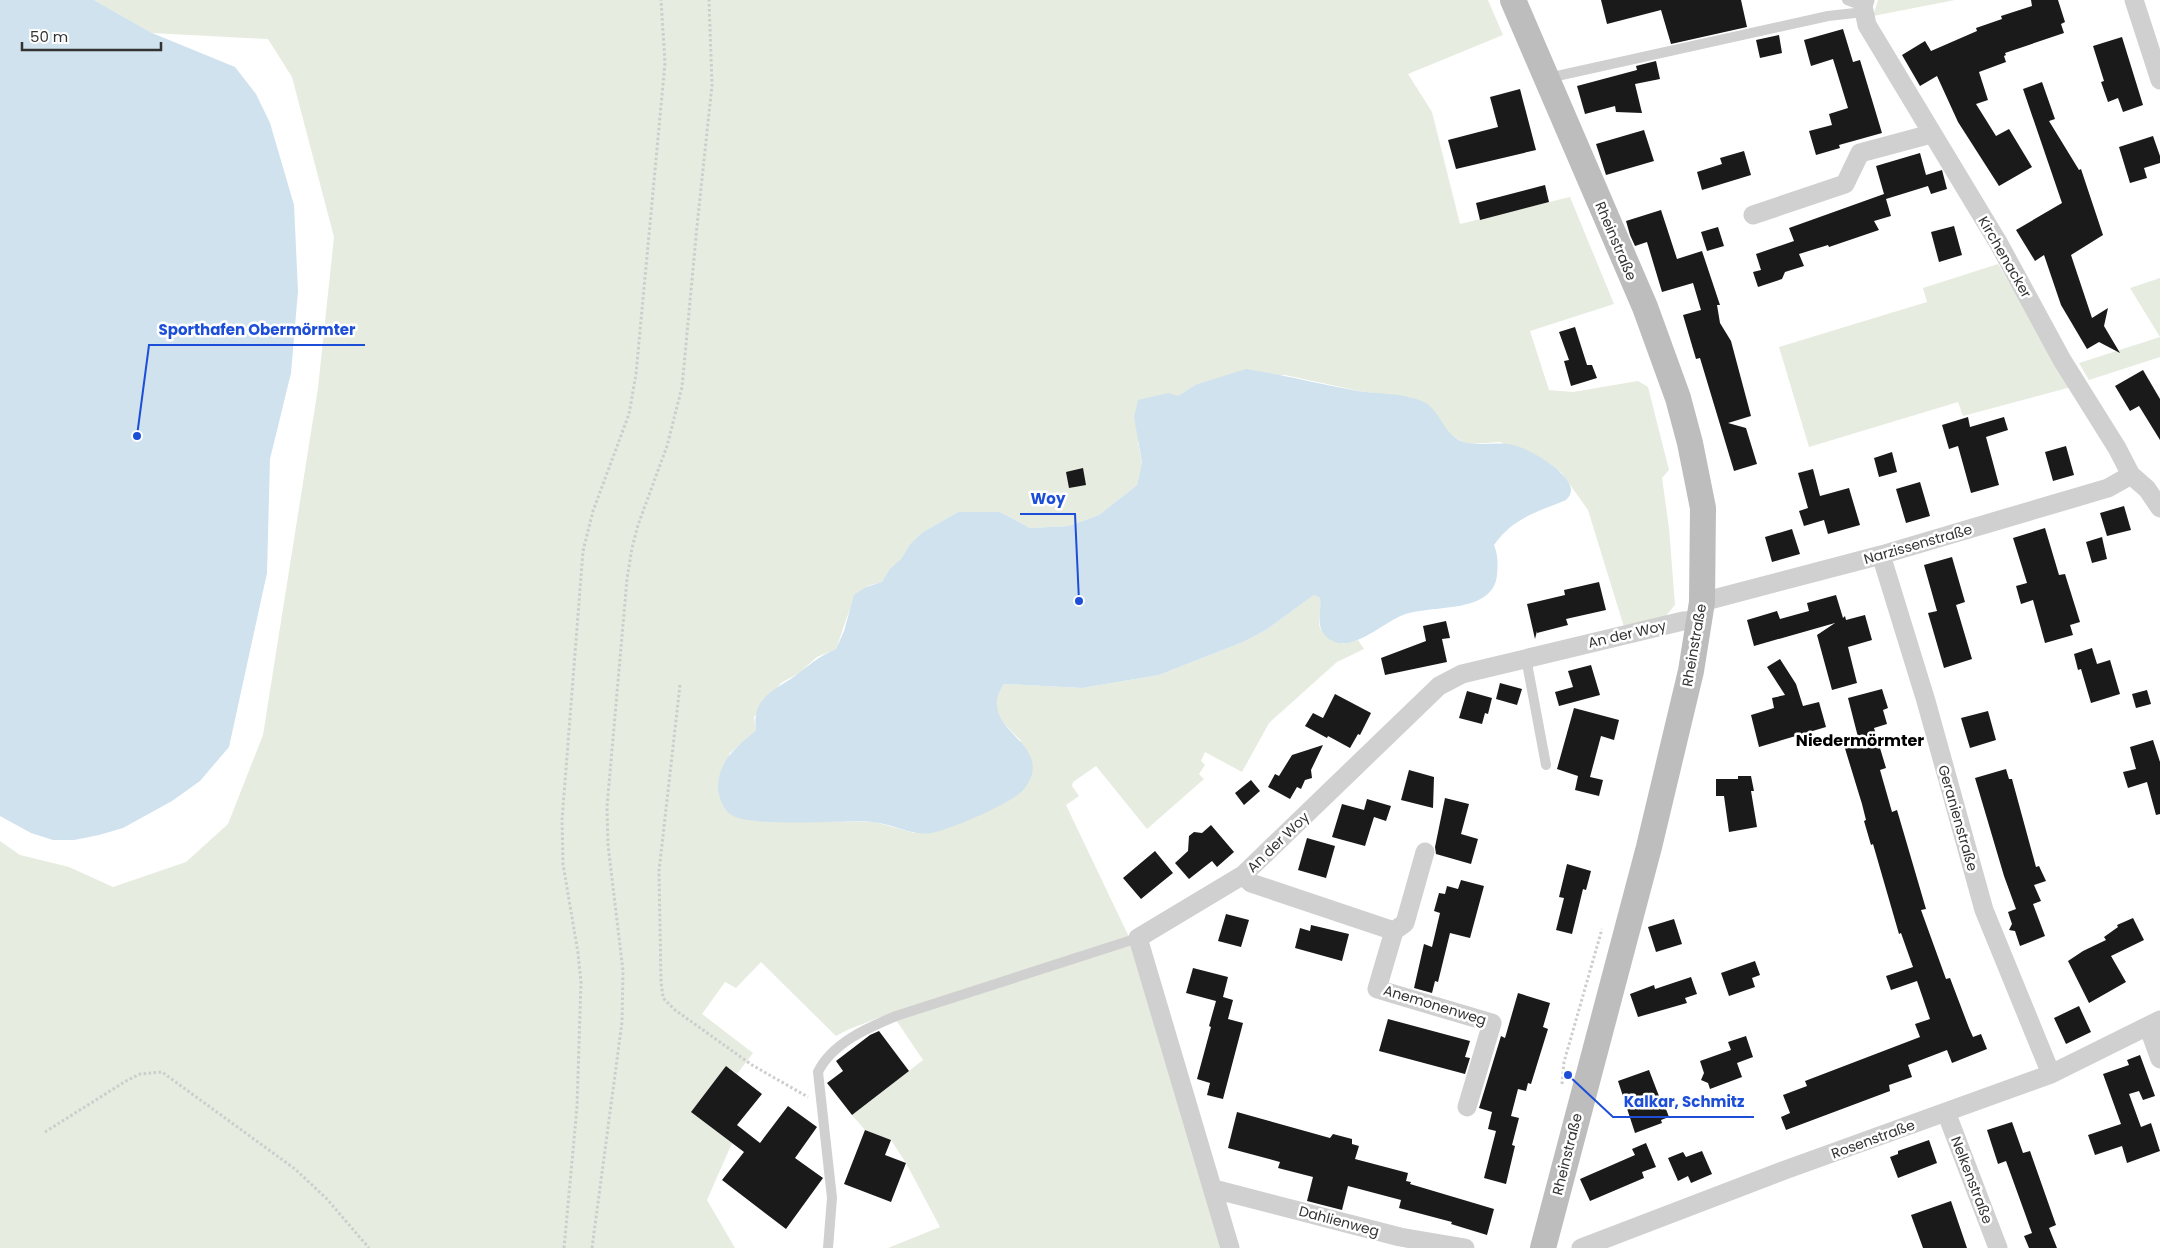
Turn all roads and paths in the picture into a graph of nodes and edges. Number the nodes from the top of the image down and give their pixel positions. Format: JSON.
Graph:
{"nodes":[{"id":1,"x":661,"y":0,"type":"edge"},
{"id":2,"x":709,"y":0,"type":"edge"},
{"id":3,"x":1513,"y":0,"type":"edge"},
{"id":4,"x":2134,"y":0,"type":"edge"},
{"id":5,"x":1860,"y":4,"type":"edge"},
{"id":6,"x":1547,"y":78,"type":"junction"},
{"id":7,"x":2160,"y":80,"type":"edge"},
{"id":8,"x":1931,"y":134,"type":"junction"},
{"id":9,"x":1753,"y":215,"type":"dead end"},
{"id":10,"x":2131,"y":475,"type":"junction"},
{"id":11,"x":2160,"y":508,"type":"edge"},
{"id":12,"x":1881,"y":556,"type":"junction"},
{"id":13,"x":1701,"y":611,"type":"junction"},
{"id":14,"x":1526,"y":658,"type":"junction"},
{"id":15,"x":680,"y":685,"type":"dead end"},
{"id":16,"x":1546,"y":765,"type":"dead end"},
{"id":17,"x":1425,"y":852,"type":"dead end"},
{"id":18,"x":1243,"y":875,"type":"junction"},
{"id":19,"x":1604,"y":923,"type":"dead end"},
{"id":20,"x":1394,"y":931,"type":"junction"},
{"id":21,"x":1138,"y":938,"type":"junction"},
{"id":22,"x":2154,"y":1023,"type":"edge"},
{"id":23,"x":2160,"y":1059,"type":"edge"},
{"id":24,"x":2051,"y":1074,"type":"junction"},
{"id":25,"x":1561,"y":1089,"type":"dead end"},
{"id":26,"x":822,"y":1105,"type":"junction"},
{"id":27,"x":1467,"y":1107,"type":"dead end"},
{"id":28,"x":1946,"y":1112,"type":"junction"},
{"id":29,"x":46,"y":1132,"type":"dead end"},
{"id":30,"x":1214,"y":1189,"type":"junction"},
{"id":31,"x":369,"y":1248,"type":"edge"},
{"id":32,"x":564,"y":1248,"type":"edge"},
{"id":33,"x":592,"y":1248,"type":"edge"},
{"id":34,"x":828,"y":1248,"type":"edge"},
{"id":35,"x":1230,"y":1248,"type":"edge"},
{"id":36,"x":1465,"y":1248,"type":"edge"},
{"id":37,"x":1543,"y":1248,"type":"edge"},
{"id":38,"x":1581,"y":1248,"type":"edge"},
{"id":39,"x":1998,"y":1248,"type":"edge"}],
"edges":[{"from":1,"to":32,"type":"path"},
{"from":2,"to":33,"type":"path"},
{"from":3,"to":6,"type":"main road","name":"Rheinstraße"},
{"from":4,"to":7,"type":"street"},
{"from":5,"to":6,"type":"lane"},
{"from":5,"to":8,"type":"street","name":"Kirchenacker"},
{"from":6,"to":13,"type":"main road","name":"Rheinstraße"},
{"from":8,"to":9,"type":"street"},
{"from":8,"to":10,"type":"street","name":"Kirchenacker"},
{"from":10,"to":11,"type":"street","name":"Kirchenacker"},
{"from":10,"to":12,"type":"street","name":"Narzissenstraße"},
{"from":12,"to":13,"type":"street","name":"Narzissenstraße"},
{"from":12,"to":24,"type":"street","name":"Geranienstraße"},
{"from":13,"to":14,"type":"street","name":"An der Woy"},
{"from":13,"to":37,"type":"main road","name":"Rheinstraße"},
{"from":14,"to":16,"type":"lane"},
{"from":14,"to":18,"type":"street","name":"An der Woy"},
{"from":15,"to":26,"type":"path"},
{"from":17,"to":20,"type":"street","name":"Anemonenweg"},
{"from":18,"to":20,"type":"street"},
{"from":18,"to":21,"type":"street","name":"An der Woy"},
{"from":19,"to":25,"type":"path"},
{"from":20,"to":27,"type":"street","name":"Anemonenweg"},
{"from":21,"to":26,"type":"lane"},
{"from":21,"to":30,"type":"street"},
{"from":22,"to":23,"type":"street"},
{"from":22,"to":24,"type":"street","name":"Rosenstraße"},
{"from":24,"to":28,"type":"street","name":"Rosenstraße"},
{"from":26,"to":34,"type":"lane"},
{"from":28,"to":38,"type":"street","name":"Rosenstraße"},
{"from":28,"to":39,"type":"street","name":"Nelkenstraße"},
{"from":29,"to":31,"type":"path"},
{"from":30,"to":35,"type":"street"},
{"from":30,"to":36,"type":"street","name":"Dahlienweg"}]}
